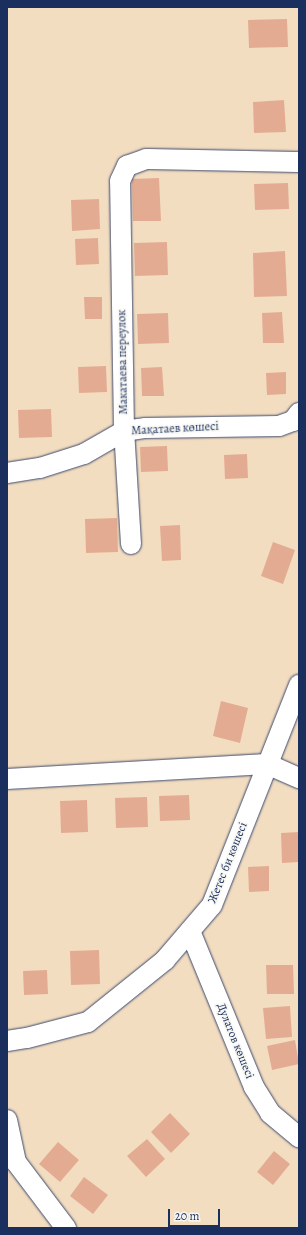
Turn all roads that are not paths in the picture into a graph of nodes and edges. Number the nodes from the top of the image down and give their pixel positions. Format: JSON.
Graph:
{"nodes":[{"id":1,"x":299,"y":162,"type":"edge"},
{"id":2,"x":299,"y":414,"type":"edge"},
{"id":3,"x":279,"y":426,"type":"junction"},
{"id":4,"x":124,"y":431,"type":"junction"},
{"id":5,"x":299,"y":434,"type":"edge"},
{"id":6,"x":7,"y":473,"type":"edge"},
{"id":7,"x":131,"y":544,"type":"dead end"},
{"id":8,"x":299,"y":685,"type":"edge"},
{"id":9,"x":267,"y":764,"type":"junction"},
{"id":10,"x":299,"y":778,"type":"edge"},
{"id":11,"x":7,"y":779,"type":"edge"},
{"id":12,"x":190,"y":931,"type":"junction"},
{"id":13,"x":7,"y":1041,"type":"edge"},
{"id":14,"x":7,"y":1120,"type":"edge"},
{"id":15,"x":299,"y":1137,"type":"edge"},
{"id":16,"x":66,"y":1228,"type":"edge"}],
"edges":[{"from":1,"to":4,"type":"street","name":"Макатаева переулок"},
{"from":2,"to":3,"type":"street","name":"Мақатаев көшесі"},
{"from":3,"to":4,"type":"street","name":"Мақатаев көшесі"},
{"from":3,"to":5,"type":"street"},
{"from":4,"to":6,"type":"street","name":"Мақатаев көшесі"},
{"from":4,"to":7,"type":"street","name":"Макатаева переулок"},
{"from":8,"to":9,"type":"street","name":"Жетес би көшесі"},
{"from":9,"to":10,"type":"street"},
{"from":9,"to":11,"type":"street"},
{"from":9,"to":12,"type":"street","name":"Жетес би көшесі"},
{"from":12,"to":13,"type":"street","name":"Жетес би көшесі"},
{"from":12,"to":15,"type":"street","name":"Дулатов көшесі"},
{"from":14,"to":16,"type":"street"}]}
